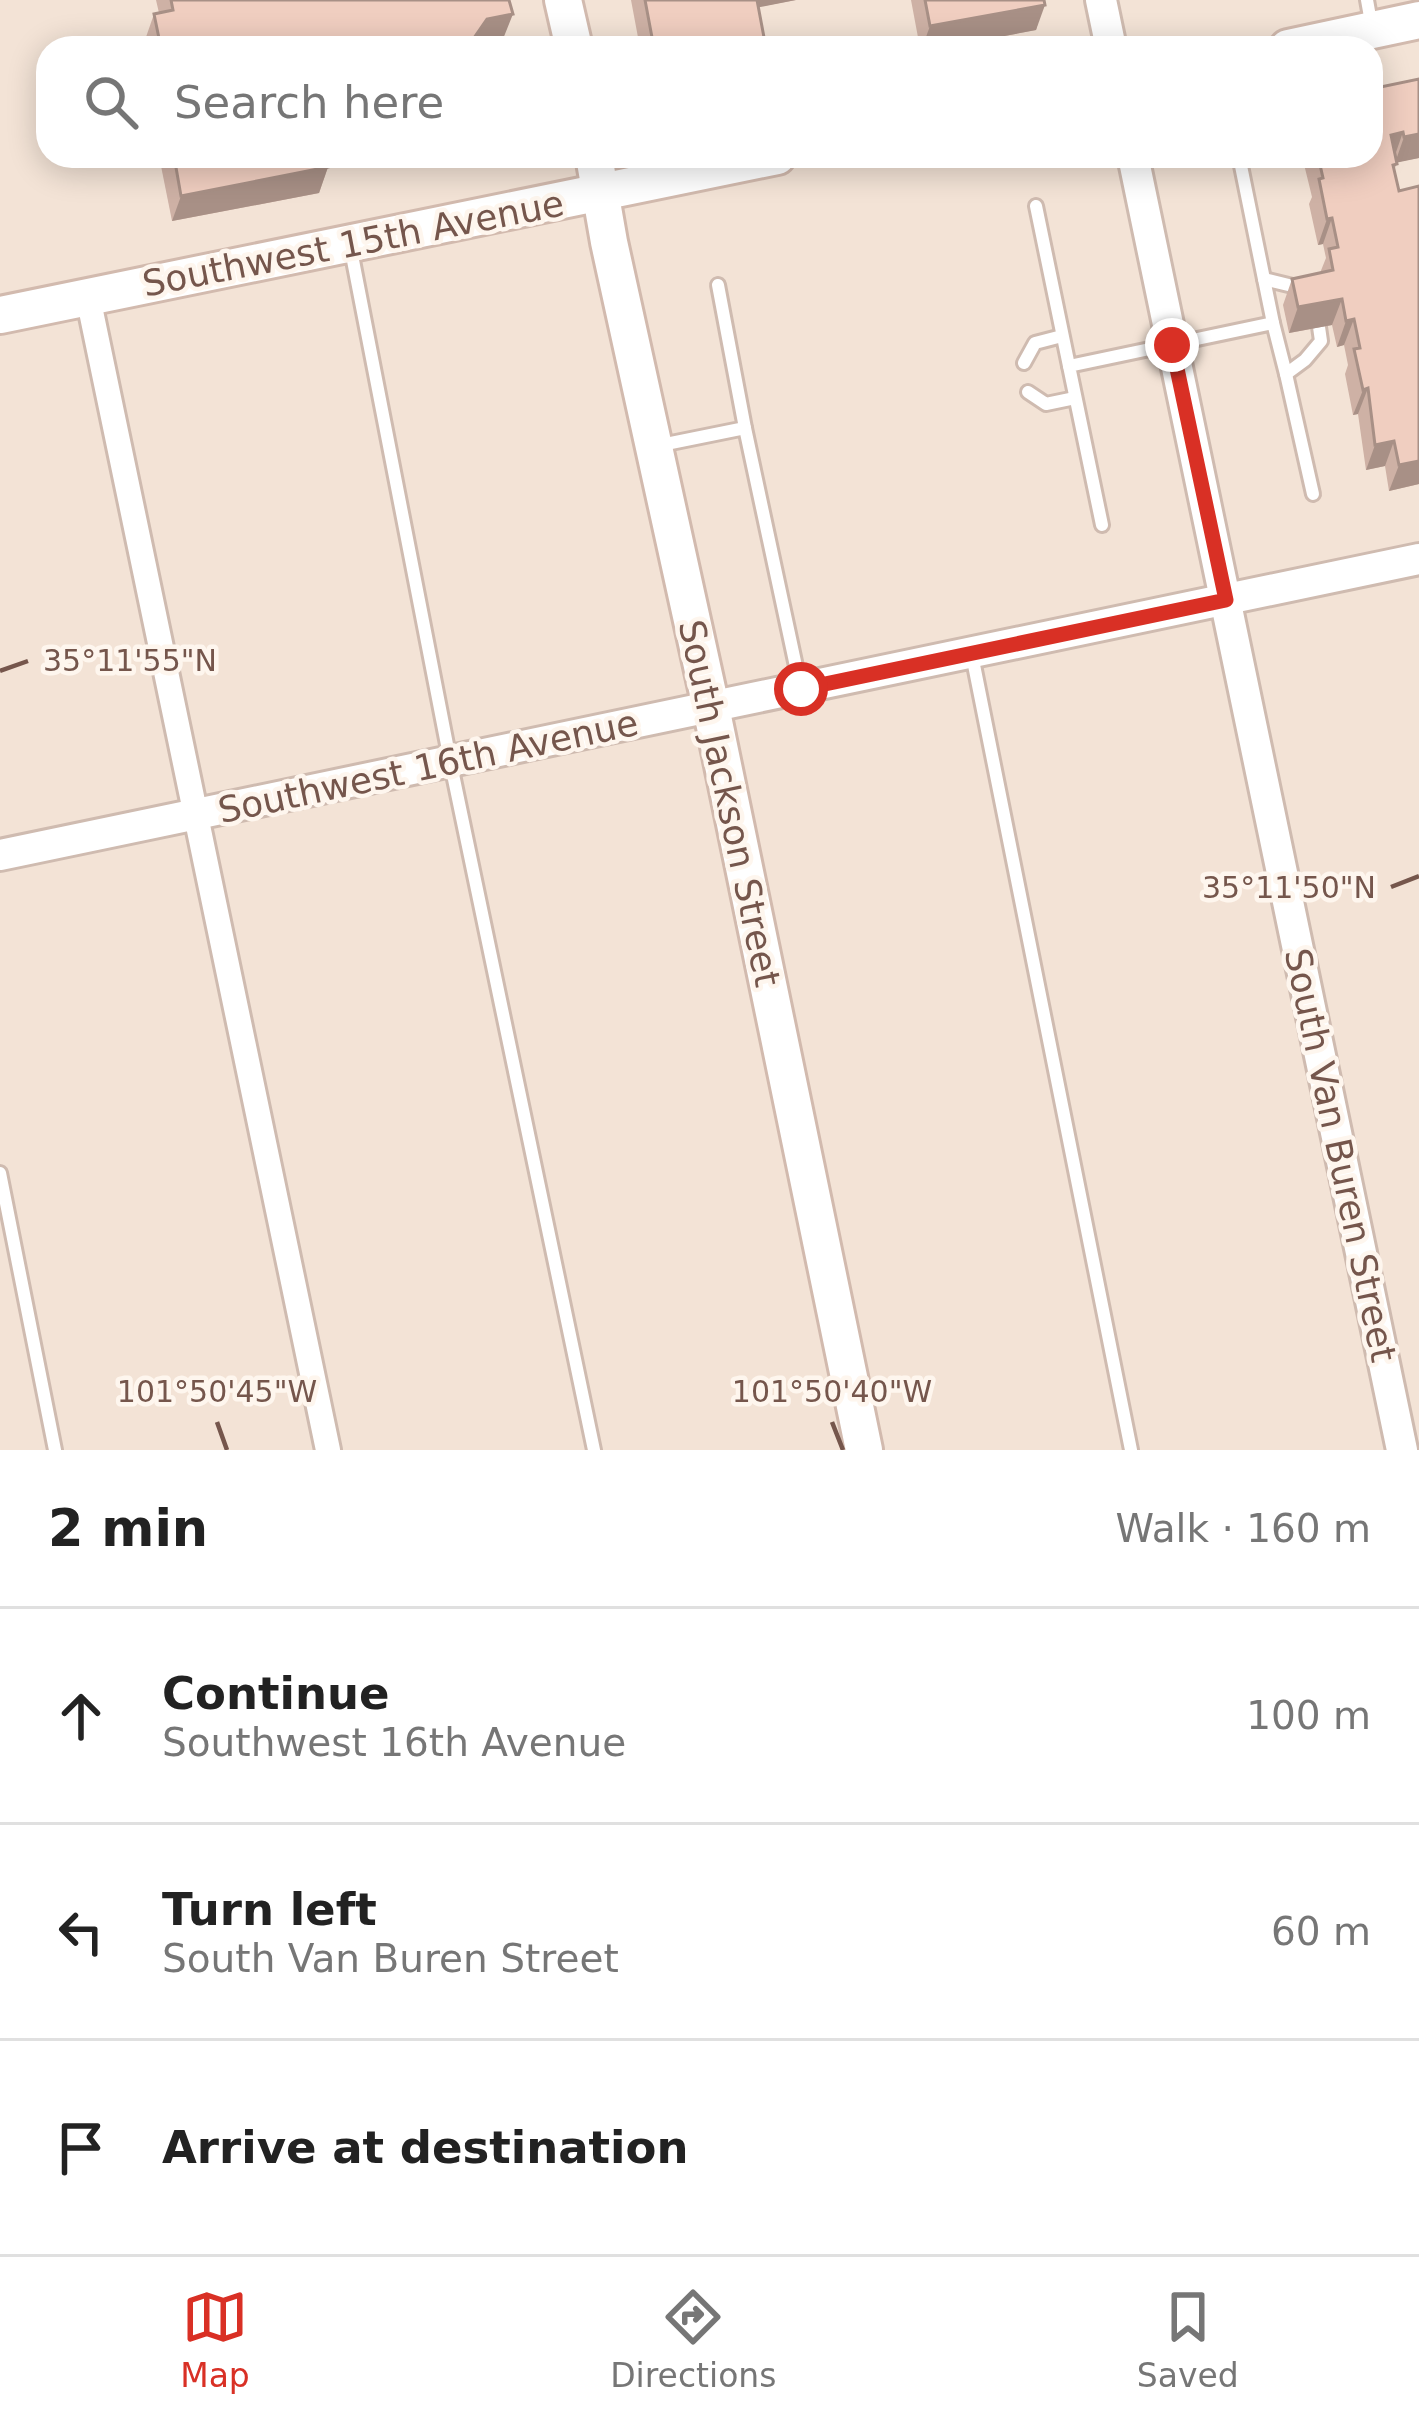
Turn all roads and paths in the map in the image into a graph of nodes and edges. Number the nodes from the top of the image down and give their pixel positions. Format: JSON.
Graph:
{"nodes":[{"id":1,"x":563,"y":0,"type":"edge"},
{"id":2,"x":1101,"y":0,"type":"edge"},
{"id":3,"x":1370,"y":15,"type":"edge"},
{"id":4,"x":1419,"y":20,"type":"edge"},
{"id":5,"x":571,"y":36,"type":"edge"},
{"id":6,"x":1108,"y":36,"type":"edge"},
{"id":7,"x":1318,"y":36,"type":"edge"},
{"id":8,"x":657,"y":168,"type":"edge"},
{"id":9,"x":1135,"y":168,"type":"edge"},
{"id":10,"x":1242,"y":168,"type":"edge"},
{"id":11,"x":597,"y":174,"type":"edge"},
{"id":12,"x":1036,"y":206,"type":"dead end"},
{"id":13,"x":350,"y":244,"type":"junction"},
{"id":14,"x":1264,"y":279,"type":"junction"},
{"id":15,"x":718,"y":284,"type":"dead end"},
{"id":16,"x":88,"y":298,"type":"junction"},
{"id":17,"x":1313,"y":298,"type":"edge"},
{"id":18,"x":0,"y":315,"type":"edge"},
{"id":19,"x":1274,"y":323,"type":"junction"},
{"id":20,"x":1319,"y":327,"type":"edge"},
{"id":21,"x":1062,"y":336,"type":"junction"},
{"id":22,"x":1172,"y":345,"type":"junction"},
{"id":23,"x":1024,"y":363,"type":"dead end"},
{"id":24,"x":1069,"y":366,"type":"junction"},
{"id":25,"x":1286,"y":374,"type":"junction"},
{"id":26,"x":1028,"y":392,"type":"dead end"},
{"id":27,"x":1075,"y":398,"type":"junction"},
{"id":28,"x":745,"y":428,"type":"junction"},
{"id":29,"x":654,"y":447,"type":"junction"},
{"id":30,"x":1313,"y":494,"type":"dead end"},
{"id":31,"x":1102,"y":526,"type":"dead end"},
{"id":32,"x":1419,"y":559,"type":"edge"},
{"id":33,"x":1226,"y":600,"type":"junction"},
{"id":34,"x":972,"y":654,"type":"junction"},
{"id":35,"x":801,"y":689,"type":"junction"},
{"id":36,"x":711,"y":707,"type":"junction"},
{"id":37,"x":450,"y":760,"type":"junction"},
{"id":38,"x":194,"y":815,"type":"junction"},
{"id":39,"x":0,"y":855,"type":"edge"},
{"id":40,"x":0,"y":1173,"type":"edge"},
{"id":41,"x":56,"y":1450,"type":"edge"},
{"id":42,"x":328,"y":1450,"type":"edge"},
{"id":43,"x":594,"y":1450,"type":"edge"},
{"id":44,"x":864,"y":1450,"type":"edge"},
{"id":45,"x":1131,"y":1450,"type":"edge"},
{"id":46,"x":1402,"y":1450,"type":"edge"}],
"edges":[{"from":1,"to":5,"type":"main road"},
{"from":2,"to":6,"type":"street"},
{"from":3,"to":4,"type":"main road"},
{"from":3,"to":7,"type":"main road"},
{"from":8,"to":11,"type":"main road","name":"Southwest 15th Avenue"},
{"from":9,"to":22,"type":"street","name":"South Van Buren Street"},
{"from":10,"to":14,"type":"lane"},
{"from":11,"to":13,"type":"main road","name":"Southwest 15th Avenue"},
{"from":11,"to":29,"type":"main road","name":"South Jackson Street"},
{"from":12,"to":21,"type":"lane"},
{"from":13,"to":16,"type":"main road","name":"Southwest 15th Avenue"},
{"from":13,"to":37,"type":"lane"},
{"from":14,"to":17,"type":"lane"},
{"from":14,"to":19,"type":"lane"},
{"from":15,"to":28,"type":"lane"},
{"from":16,"to":18,"type":"main road","name":"Southwest 15th Avenue"},
{"from":16,"to":38,"type":"street"},
{"from":19,"to":22,"type":"lane"},
{"from":19,"to":25,"type":"lane"},
{"from":20,"to":25,"type":"lane"},
{"from":21,"to":23,"type":"lane"},
{"from":21,"to":24,"type":"lane"},
{"from":22,"to":24,"type":"lane"},
{"from":22,"to":33,"type":"street","name":"South Van Buren Street"},
{"from":24,"to":27,"type":"lane"},
{"from":25,"to":30,"type":"lane"},
{"from":26,"to":27,"type":"lane"},
{"from":27,"to":31,"type":"lane"},
{"from":28,"to":29,"type":"lane"},
{"from":28,"to":35,"type":"lane"},
{"from":29,"to":36,"type":"main road","name":"South Jackson Street"},
{"from":32,"to":33,"type":"street","name":"Southwest 16th Avenue"},
{"from":33,"to":34,"type":"street","name":"Southwest 16th Avenue"},
{"from":33,"to":46,"type":"street","name":"South Van Buren Street"},
{"from":34,"to":35,"type":"street","name":"Southwest 16th Avenue"},
{"from":34,"to":45,"type":"lane"},
{"from":35,"to":36,"type":"street","name":"Southwest 16th Avenue"},
{"from":36,"to":37,"type":"street","name":"Southwest 16th Avenue"},
{"from":36,"to":44,"type":"main road","name":"South Jackson Street"},
{"from":37,"to":38,"type":"street","name":"Southwest 16th Avenue"},
{"from":37,"to":43,"type":"lane"},
{"from":38,"to":39,"type":"street","name":"Southwest 16th Avenue"},
{"from":38,"to":42,"type":"street"},
{"from":40,"to":41,"type":"lane"}]}
